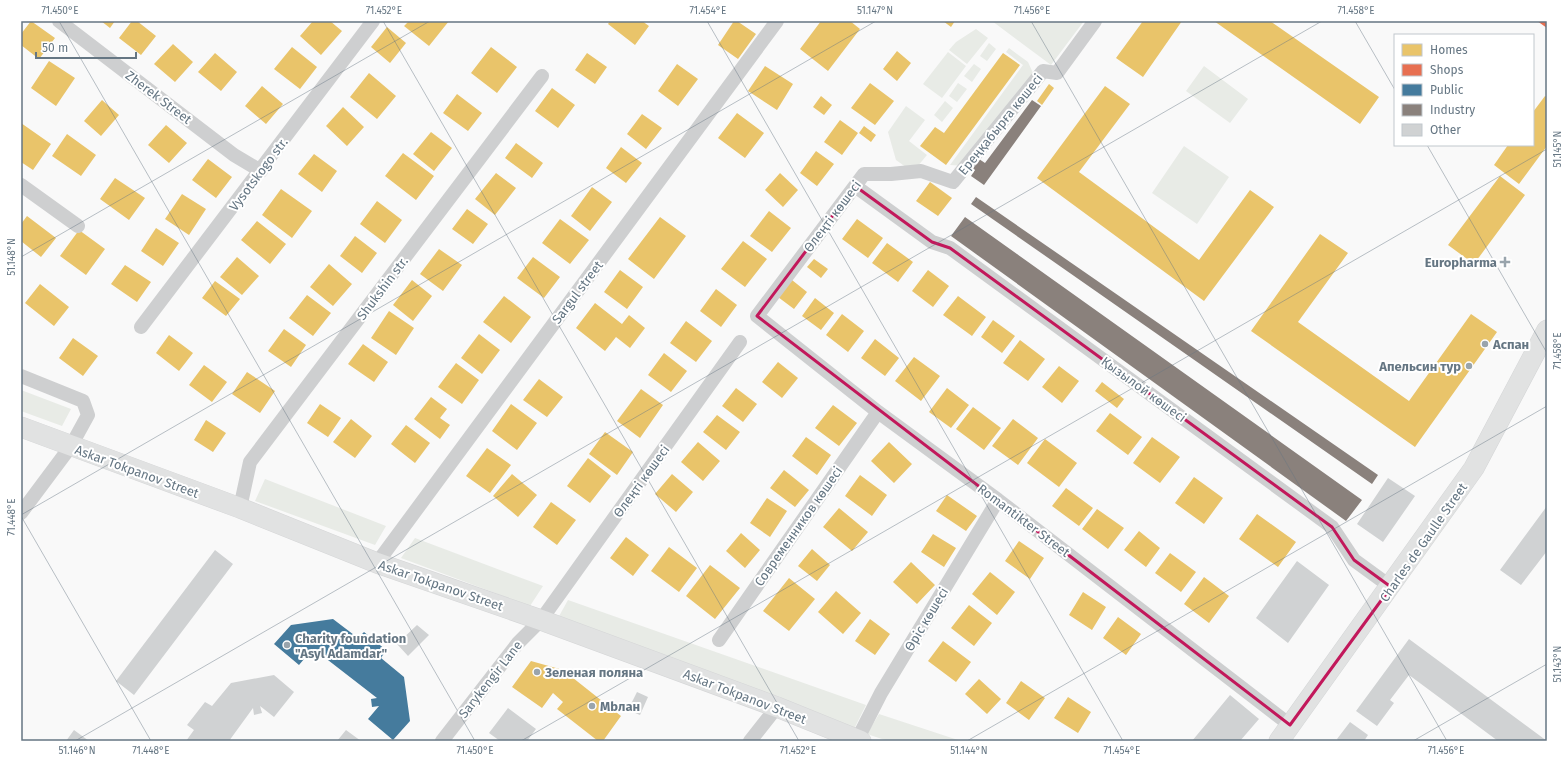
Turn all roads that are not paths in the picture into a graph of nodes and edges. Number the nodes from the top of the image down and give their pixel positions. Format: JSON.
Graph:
{"nodes":[{"id":1,"x":59,"y":21,"type":"edge"},
{"id":2,"x":373,"y":21,"type":"edge"},
{"id":3,"x":777,"y":21,"type":"edge"},
{"id":4,"x":1095,"y":21,"type":"edge"},
{"id":5,"x":542,"y":76,"type":"dead end"},
{"id":6,"x":260,"y":171,"type":"junction"},
{"id":7,"x":864,"y":174,"type":"joint"},
{"id":8,"x":21,"y":185,"type":"edge"},
{"id":9,"x":855,"y":186,"type":"junction"},
{"id":10,"x":78,"y":226,"type":"dead end"},
{"id":11,"x":757,"y":316,"type":"joint"},
{"id":12,"x":141,"y":327,"type":"dead end"},
{"id":13,"x":1547,"y":330,"type":"edge"},
{"id":14,"x":740,"y":342,"type":"dead end"},
{"id":15,"x":21,"y":376,"type":"edge"},
{"id":16,"x":878,"y":412,"type":"junction"},
{"id":17,"x":21,"y":427,"type":"edge"},
{"id":18,"x":71,"y":446,"type":"junction"},
{"id":19,"x":998,"y":500,"type":"junction"},
{"id":20,"x":240,"y":508,"type":"junction"},
{"id":21,"x":21,"y":512,"type":"edge"},
{"id":22,"x":377,"y":563,"type":"junction"},
{"id":23,"x":1391,"y":587,"type":"junction"},
{"id":24,"x":541,"y":620,"type":"junction"},
{"id":25,"x":719,"y":640,"type":"dead end"},
{"id":26,"x":778,"y":707,"type":"junction"},
{"id":27,"x":1290,"y":725,"type":"junction"},
{"id":28,"x":859,"y":740,"type":"edge"},
{"id":29,"x":442,"y":741,"type":"edge"},
{"id":30,"x":750,"y":741,"type":"edge"},
{"id":31,"x":1279,"y":741,"type":"edge"}],
"edges":[{"from":1,"to":6,"type":"street","name":"Zherek Street"},
{"from":2,"to":6,"type":"street","name":"Vysotskogo str."},
{"from":3,"to":22,"type":"street","name":"Sargul street"},
{"from":4,"to":7,"type":"street","name":"Ереңқабырға көшесі"},
{"from":5,"to":20,"type":"street","name":"Shukshin str."},
{"from":6,"to":12,"type":"street","name":"Vysotskogo str."},
{"from":7,"to":9,"type":"street","name":"Өлеңті көшесі"},
{"from":8,"to":10,"type":"street"},
{"from":9,"to":11,"type":"street","name":"Өлеңті көшесі"},
{"from":9,"to":23,"type":"street","name":"Қызылой көшесі"},
{"from":11,"to":16,"type":"street","name":"Romantikter Street"},
{"from":13,"to":23,"type":"street","name":"Charles de Gaulle Street"},
{"from":14,"to":24,"type":"street","name":"Өлеңті көшесі"},
{"from":15,"to":18,"type":"street"},
{"from":16,"to":19,"type":"street","name":"Romantikter Street"},
{"from":16,"to":25,"type":"street","name":"Современников көшесі"},
{"from":17,"to":18,"type":"street","name":"Askar Tokpanov Street"},
{"from":18,"to":20,"type":"street","name":"Askar Tokpanov Street"},
{"from":18,"to":21,"type":"street"},
{"from":19,"to":27,"type":"street","name":"Romantikter Street"},
{"from":19,"to":28,"type":"street","name":"Өріс көшесі"},
{"from":20,"to":22,"type":"street","name":"Askar Tokpanov Street"},
{"from":22,"to":24,"type":"street","name":"Askar Tokpanov Street"},
{"from":23,"to":27,"type":"street","name":"Charles de Gaulle Street"},
{"from":24,"to":26,"type":"street","name":"Askar Tokpanov Street"},
{"from":24,"to":29,"type":"street","name":"Sarykengir Lane"},
{"from":26,"to":28,"type":"street","name":"Askar Tokpanov Street"},
{"from":26,"to":30,"type":"street"},
{"from":27,"to":31,"type":"street","name":"Charles de Gaulle Street"}]}
